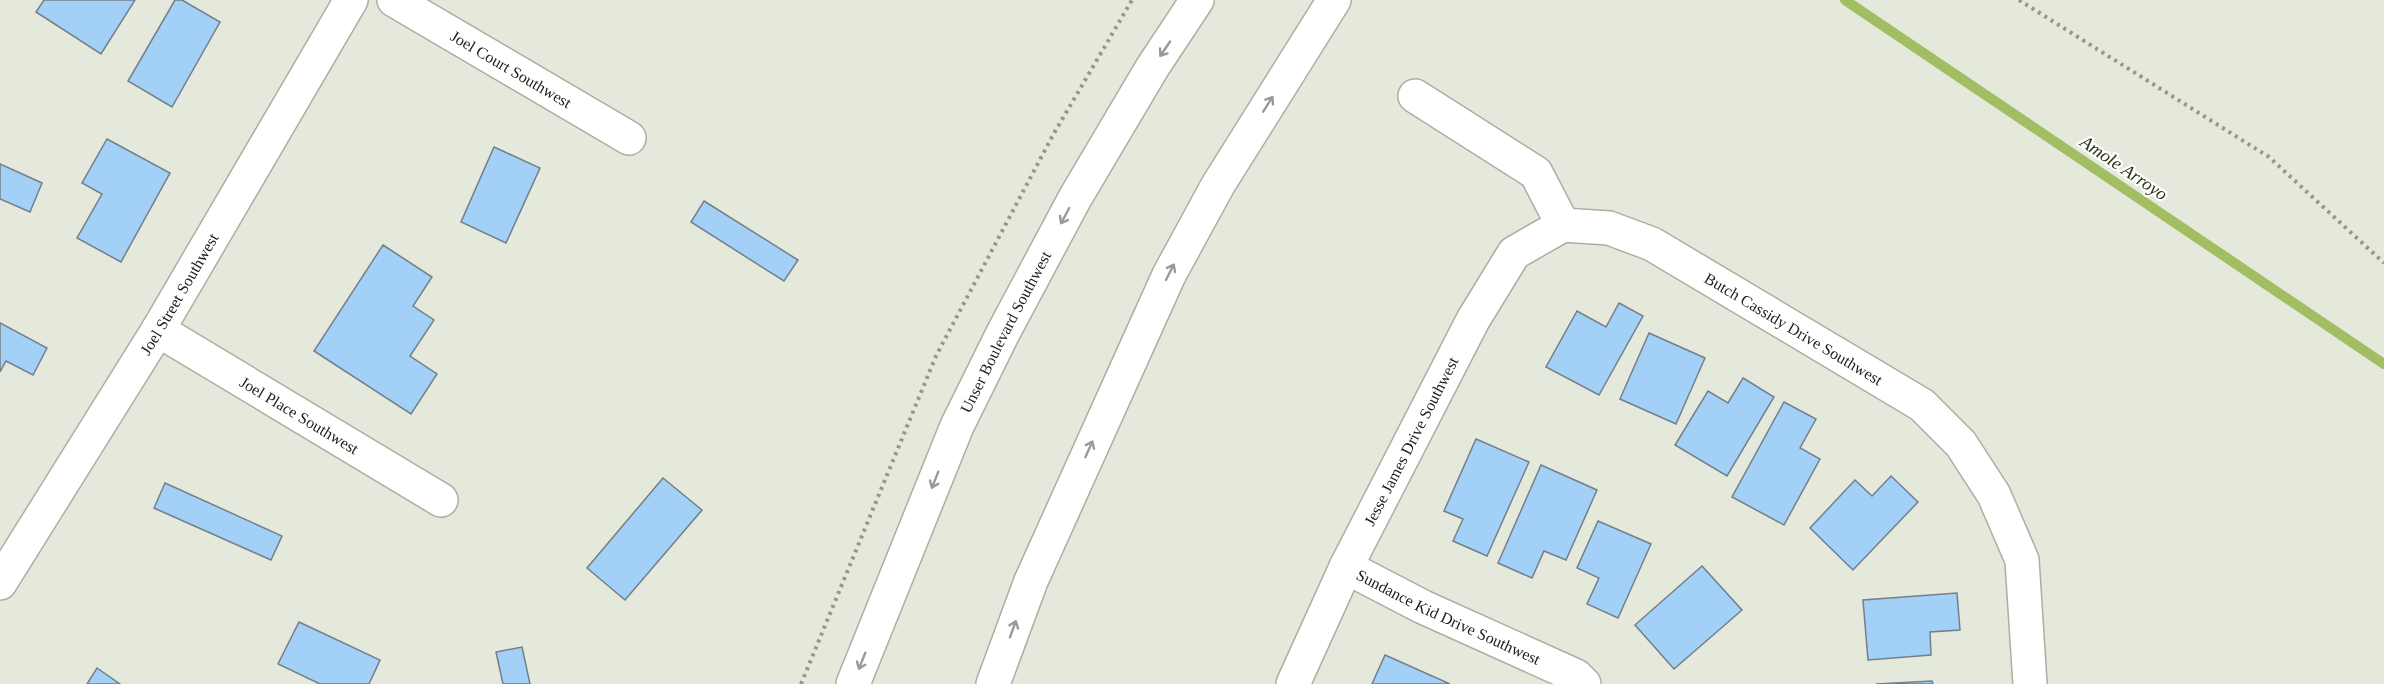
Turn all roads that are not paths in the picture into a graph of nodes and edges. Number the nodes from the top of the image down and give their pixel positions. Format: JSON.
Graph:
{"nodes":[{"id":1,"x":351,"y":0,"type":"edge"},
{"id":2,"x":394,"y":0,"type":"edge"},
{"id":3,"x":1197,"y":0,"type":"edge"},
{"id":4,"x":1334,"y":0,"type":"edge"},
{"id":5,"x":1415,"y":96,"type":"dead end"},
{"id":6,"x":629,"y":138,"type":"dead end"},
{"id":7,"x":1563,"y":225,"type":"junction"},
{"id":8,"x":158,"y":330,"type":"junction"},
{"id":9,"x":441,"y":500,"type":"dead end"},
{"id":10,"x":1346,"y":567,"type":"junction"},
{"id":11,"x":0,"y":583,"type":"edge"},
{"id":12,"x":853,"y":684,"type":"edge"},
{"id":13,"x":993,"y":684,"type":"edge"},
{"id":14,"x":1293,"y":684,"type":"edge"},
{"id":15,"x":1584,"y":684,"type":"edge"},
{"id":16,"x":2030,"y":684,"type":"edge"}],
"edges":[{"from":1,"to":8,"type":"street","name":"Joel Street Southwest"},
{"from":2,"to":6,"type":"street","name":"Joel Court Southwest"},
{"from":3,"to":12,"type":"street","name":"Unser Boulevard Southwest","one_way":true},
{"from":13,"to":4,"type":"street","one_way":true},
{"from":5,"to":7,"type":"street"},
{"from":7,"to":10,"type":"street","name":"Jesse James Drive Southwest"},
{"from":7,"to":16,"type":"street","name":"Butch Cassidy Drive Southwest"},
{"from":8,"to":9,"type":"street","name":"Joel Place Southwest"},
{"from":8,"to":11,"type":"street","name":"Joel Street Southwest"},
{"from":10,"to":14,"type":"street","name":"Jesse James Drive Southwest"},
{"from":10,"to":15,"type":"street","name":"Sundance Kid Drive Southwest"}]}
